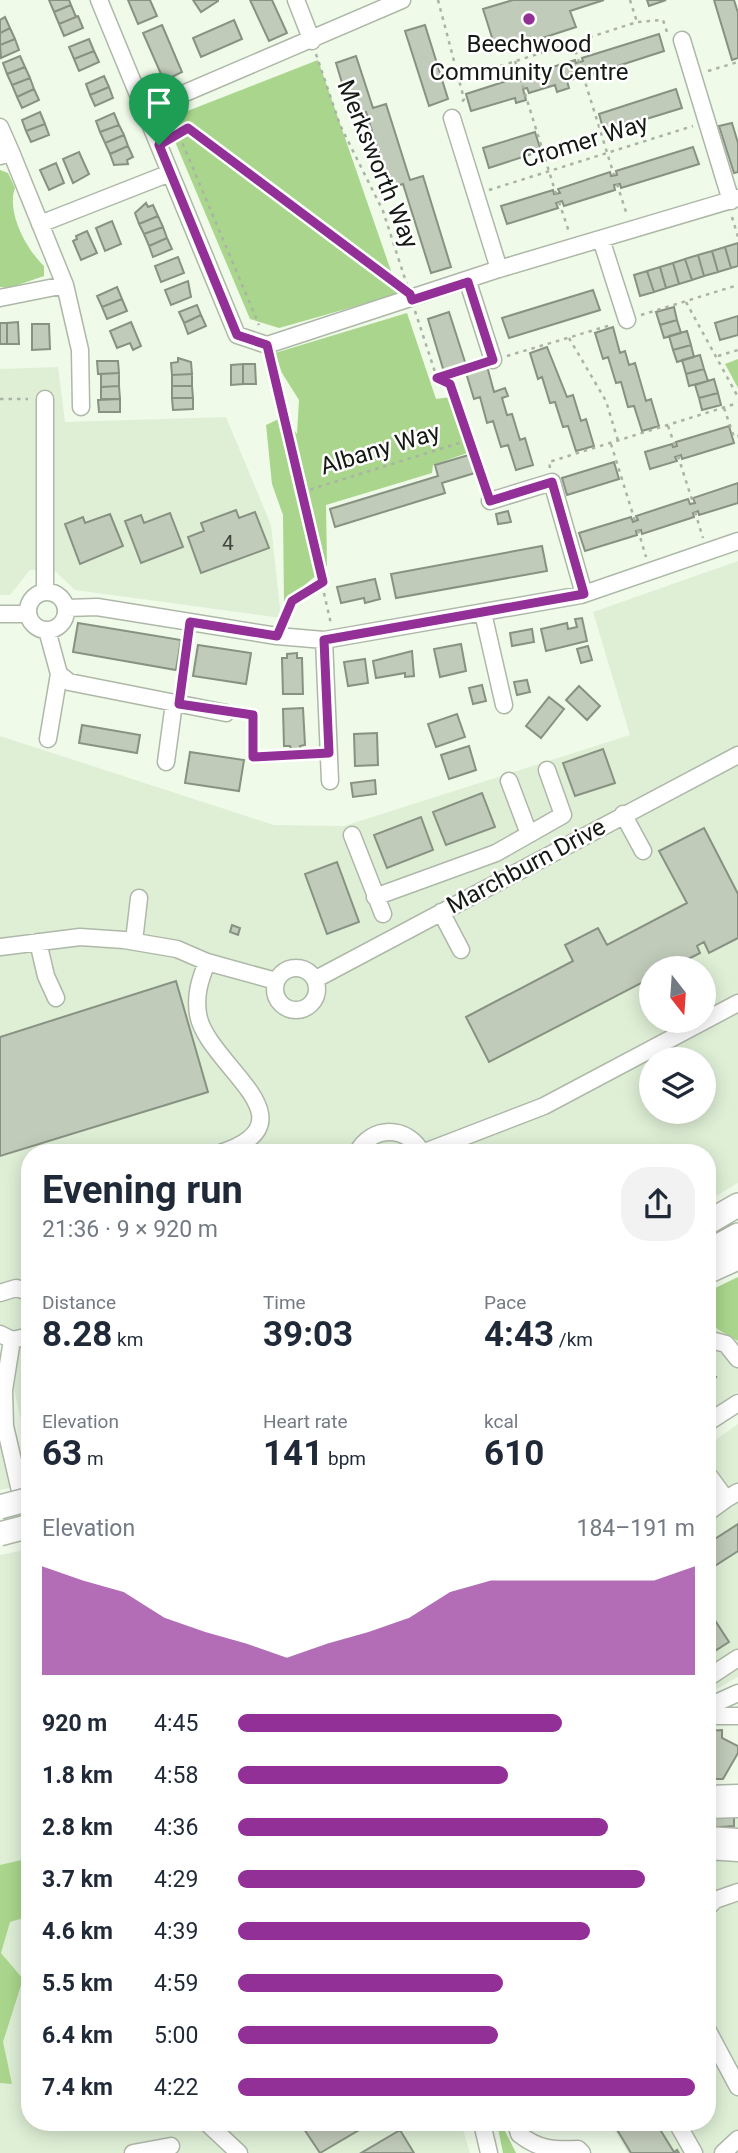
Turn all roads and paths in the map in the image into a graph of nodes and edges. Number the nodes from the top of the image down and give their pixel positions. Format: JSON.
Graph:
{"nodes":[{"id":1,"x":99,"y":0,"type":"edge"},
{"id":2,"x":296,"y":0,"type":"edge"},
{"id":3,"x":402,"y":0,"type":"edge"},
{"id":4,"x":439,"y":0,"type":"edge"},
{"id":5,"x":630,"y":0,"type":"edge"},
{"id":6,"x":637,"y":22,"type":"junction"},
{"id":7,"x":682,"y":40,"type":"joint"},
{"id":8,"x":312,"y":41,"type":"junction"},
{"id":9,"x":573,"y":43,"type":"junction"},
{"id":10,"x":515,"y":61,"type":"junction"},
{"id":11,"x":738,"y":62,"type":"edge"},
{"id":12,"x":693,"y":76,"type":"junction"},
{"id":13,"x":460,"y":79,"type":"junction"},
{"id":14,"x":143,"y":111,"type":"junction"},
{"id":15,"x":452,"y":118,"type":"joint"},
{"id":16,"x":706,"y":121,"type":"junction"},
{"id":17,"x":0,"y":127,"type":"edge"},
{"id":18,"x":179,"y":135,"type":"junction"},
{"id":19,"x":159,"y":145,"type":"junction"},
{"id":20,"x":607,"y":153,"type":"junction"},
{"id":21,"x":6,"y":154,"type":"edge"},
{"id":22,"x":549,"y":171,"type":"junction"},
{"id":23,"x":170,"y":173,"type":"junction"},
{"id":24,"x":614,"y":175,"type":"dead end"},
{"id":25,"x":617,"y":184,"type":"dead end"},
{"id":26,"x":475,"y":194,"type":"junction"},
{"id":27,"x":556,"y":194,"type":"dead end"},
{"id":28,"x":732,"y":200,"type":"edge"},
{"id":29,"x":559,"y":202,"type":"dead end"},
{"id":30,"x":40,"y":224,"type":"junction"},
{"id":31,"x":632,"y":230,"type":"junction"},
{"id":32,"x":738,"y":237,"type":"edge"},
{"id":33,"x":601,"y":239,"type":"junction"},
{"id":34,"x":573,"y":247,"type":"junction"},
{"id":35,"x":499,"y":269,"type":"junction"},
{"id":36,"x":468,"y":282,"type":"junction"},
{"id":37,"x":65,"y":285,"type":"junction"},
{"id":38,"x":411,"y":297,"type":"junction"},
{"id":39,"x":0,"y":298,"type":"edge"},
{"id":40,"x":686,"y":302,"type":"dead end"},
{"id":41,"x":627,"y":320,"type":"dead end"},
{"id":42,"x":569,"y":338,"type":"dead end"},
{"id":43,"x":267,"y":345,"type":"junction"},
{"id":44,"x":738,"y":350,"type":"edge"},
{"id":45,"x":717,"y":357,"type":"junction"},
{"id":46,"x":493,"y":360,"type":"joint"},
{"id":47,"x":437,"y":378,"type":"junction"},
{"id":48,"x":738,"y":397,"type":"edge"},
{"id":49,"x":0,"y":399,"type":"edge"},
{"id":50,"x":45,"y":400,"type":"joint"},
{"id":51,"x":738,"y":403,"type":"edge"},
{"id":52,"x":81,"y":407,"type":"dead end"},
{"id":53,"x":724,"y":407,"type":"junction"},
{"id":54,"x":667,"y":425,"type":"junction"},
{"id":55,"x":738,"y":436,"type":"edge"},
{"id":56,"x":469,"y":440,"type":"junction"},
{"id":57,"x":618,"y":441,"type":"junction"},
{"id":58,"x":611,"y":443,"type":"junction"},
{"id":59,"x":675,"y":446,"type":"dead end"},
{"id":60,"x":678,"y":456,"type":"dead end"},
{"id":61,"x":552,"y":482,"type":"junction"},
{"id":62,"x":302,"y":492,"type":"junction"},
{"id":63,"x":490,"y":501,"type":"joint"},
{"id":64,"x":693,"y":503,"type":"dead end"},
{"id":65,"x":695,"y":512,"type":"dead end"},
{"id":66,"x":635,"y":521,"type":"dead end"},
{"id":67,"x":638,"y":530,"type":"dead end"},
{"id":68,"x":738,"y":541,"type":"edge"},
{"id":69,"x":707,"y":552,"type":"junction"},
{"id":70,"x":651,"y":570,"type":"junction"},
{"id":71,"x":323,"y":582,"type":"junction"},
{"id":72,"x":45,"y":592,"type":"junction"},
{"id":73,"x":584,"y":594,"type":"junction"},
{"id":74,"x":67,"y":608,"type":"junction"},
{"id":75,"x":483,"y":613,"type":"junction"},
{"id":76,"x":0,"y":614,"type":"edge"},
{"id":77,"x":28,"y":614,"type":"junction"},
{"id":78,"x":190,"y":622,"type":"junction"},
{"id":79,"x":47,"y":630,"type":"junction"},
{"id":80,"x":277,"y":636,"type":"junction"},
{"id":81,"x":329,"y":639,"type":"junction"},
{"id":82,"x":59,"y":674,"type":"junction"},
{"id":83,"x":176,"y":704,"type":"junction"},
{"id":84,"x":504,"y":705,"type":"dead end"},
{"id":85,"x":226,"y":713,"type":"joint"},
{"id":86,"x":48,"y":739,"type":"dead end"},
{"id":87,"x":329,"y":753,"type":"junction"},
{"id":88,"x":738,"y":755,"type":"edge"},
{"id":89,"x":166,"y":762,"type":"dead end"},
{"id":90,"x":547,"y":770,"type":"dead end"},
{"id":91,"x":330,"y":781,"type":"dead end"},
{"id":92,"x":509,"y":781,"type":"dead end"},
{"id":93,"x":623,"y":814,"type":"junction"},
{"id":94,"x":529,"y":834,"type":"junction"},
{"id":95,"x":352,"y":835,"type":"dead end"},
{"id":96,"x":643,"y":851,"type":"dead end"},
{"id":97,"x":496,"y":853,"type":"junction"},
{"id":98,"x":510,"y":875,"type":"junction"},
{"id":99,"x":375,"y":897,"type":"junction"},
{"id":100,"x":139,"y":898,"type":"dead end"},
{"id":101,"x":441,"y":912,"type":"junction"},
{"id":102,"x":383,"y":914,"type":"dead end"},
{"id":103,"x":134,"y":941,"type":"junction"},
{"id":104,"x":38,"y":942,"type":"junction"},
{"id":105,"x":0,"y":947,"type":"edge"},
{"id":106,"x":461,"y":950,"type":"dead end"},
{"id":107,"x":207,"y":962,"type":"junction"},
{"id":108,"x":316,"y":979,"type":"junction"},
{"id":109,"x":276,"y":981,"type":"junction"},
{"id":110,"x":57,"y":998,"type":"dead end"},
{"id":111,"x":738,"y":1003,"type":"edge"},
{"id":112,"x":245,"y":1144,"type":"edge"},
{"id":113,"x":363,"y":1144,"type":"edge"},
{"id":114,"x":413,"y":1144,"type":"edge"},
{"id":115,"x":445,"y":1144,"type":"edge"},
{"id":116,"x":738,"y":1205,"type":"edge"},
{"id":117,"x":716,"y":1218,"type":"edge"},
{"id":118,"x":738,"y":1234,"type":"edge"},
{"id":119,"x":718,"y":1259,"type":"edge"},
{"id":120,"x":21,"y":1289,"type":"edge"},
{"id":121,"x":0,"y":1293,"type":"edge"},
{"id":122,"x":6,"y":1337,"type":"edge"},
{"id":123,"x":716,"y":1341,"type":"edge"},
{"id":124,"x":738,"y":1359,"type":"edge"},
{"id":125,"x":738,"y":1402,"type":"edge"},
{"id":126,"x":716,"y":1417,"type":"edge"},
{"id":127,"x":716,"y":1482,"type":"edge"},
{"id":128,"x":21,"y":1495,"type":"edge"},
{"id":129,"x":732,"y":1495,"type":"edge"},
{"id":130,"x":21,"y":1501,"type":"edge"},
{"id":131,"x":0,"y":1507,"type":"edge"},
{"id":132,"x":716,"y":1507,"type":"edge"},
{"id":133,"x":21,"y":1528,"type":"edge"},
{"id":134,"x":0,"y":1534,"type":"edge"},
{"id":135,"x":738,"y":1658,"type":"edge"},
{"id":136,"x":716,"y":1672,"type":"edge"},
{"id":137,"x":738,"y":1693,"type":"edge"},
{"id":138,"x":716,"y":1703,"type":"edge"},
{"id":139,"x":716,"y":1705,"type":"edge"},
{"id":140,"x":738,"y":1706,"type":"edge"},
{"id":141,"x":716,"y":1716,"type":"edge"},
{"id":142,"x":738,"y":1716,"type":"edge"},
{"id":143,"x":738,"y":1793,"type":"edge"},
{"id":144,"x":716,"y":1794,"type":"edge"},
{"id":145,"x":738,"y":1809,"type":"edge"},
{"id":146,"x":716,"y":1810,"type":"edge"},
{"id":147,"x":716,"y":1836,"type":"edge"},
{"id":148,"x":738,"y":1837,"type":"edge"},
{"id":149,"x":716,"y":1852,"type":"edge"},
{"id":150,"x":738,"y":1853,"type":"edge"},
{"id":151,"x":738,"y":1892,"type":"edge"},
{"id":152,"x":716,"y":1900,"type":"edge"},
{"id":153,"x":716,"y":2046,"type":"edge"},
{"id":154,"x":738,"y":2087,"type":"edge"},
{"id":155,"x":215,"y":2131,"type":"edge"},
{"id":156,"x":483,"y":2131,"type":"edge"},
{"id":157,"x":518,"y":2131,"type":"edge"},
{"id":158,"x":682,"y":2131,"type":"edge"},
{"id":159,"x":738,"y":2139,"type":"edge"},
{"id":160,"x":171,"y":2146,"type":"dead end"},
{"id":161,"x":133,"y":2153,"type":"edge"},
{"id":162,"x":239,"y":2153,"type":"edge"},
{"id":163,"x":489,"y":2153,"type":"edge"},
{"id":164,"x":582,"y":2153,"type":"edge"},
{"id":165,"x":694,"y":2153,"type":"edge"},
{"id":166,"x":723,"y":2153,"type":"edge"}],
"edges":[{"from":1,"to":14,"type":"street"},
{"from":2,"to":8,"type":"street"},
{"from":3,"to":8,"type":"street"},
{"from":4,"to":13,"type":"path"},
{"from":5,"to":6,"type":"path"},
{"from":6,"to":7,"type":"path"},
{"from":6,"to":9,"type":"path"},
{"from":7,"to":12,"type":"street"},
{"from":8,"to":14,"type":"street"},
{"from":8,"to":38,"type":"path","name":"Merksworth Way"},
{"from":9,"to":10,"type":"path"},
{"from":9,"to":20,"type":"path"},
{"from":10,"to":13,"type":"path"},
{"from":10,"to":22,"type":"path"},
{"from":11,"to":12,"type":"path"},
{"from":12,"to":16,"type":"street"},
{"from":13,"to":15,"type":"path"},
{"from":14,"to":19,"type":"street"},
{"from":15,"to":26,"type":"street"},
{"from":16,"to":20,"type":"path","name":"Cromer Way"},
{"from":16,"to":28,"type":"street"},
{"from":17,"to":21,"type":"street"},
{"from":18,"to":19,"type":"path"},
{"from":18,"to":38,"type":"path"},
{"from":18,"to":43,"type":"path"},
{"from":19,"to":23,"type":"street"},
{"from":20,"to":22,"type":"path","name":"Cromer Way"},
{"from":20,"to":24,"type":"path"},
{"from":21,"to":30,"type":"street"},
{"from":22,"to":26,"type":"path","name":"Cromer Way"},
{"from":22,"to":27,"type":"path"},
{"from":23,"to":30,"type":"street"},
{"from":23,"to":43,"type":"street"},
{"from":25,"to":31,"type":"path"},
{"from":26,"to":35,"type":"street"},
{"from":28,"to":31,"type":"street"},
{"from":28,"to":32,"type":"path"},
{"from":29,"to":34,"type":"path"},
{"from":30,"to":37,"type":"street"},
{"from":31,"to":33,"type":"street"},
{"from":33,"to":34,"type":"street"},
{"from":33,"to":41,"type":"street"},
{"from":34,"to":35,"type":"street"},
{"from":35,"to":36,"type":"street"},
{"from":36,"to":38,"type":"street"},
{"from":36,"to":46,"type":"street"},
{"from":37,"to":39,"type":"street"},
{"from":37,"to":52,"type":"street"},
{"from":38,"to":43,"type":"street"},
{"from":38,"to":47,"type":"path","name":"Merksworth Way"},
{"from":40,"to":45,"type":"path"},
{"from":42,"to":57,"type":"path"},
{"from":43,"to":62,"type":"path"},
{"from":44,"to":45,"type":"path"},
{"from":45,"to":48,"type":"path"},
{"from":46,"to":47,"type":"path"},
{"from":47,"to":56,"type":"path","name":"Merksworth Way"},
{"from":49,"to":50,"type":"path"},
{"from":50,"to":72,"type":"street"},
{"from":51,"to":53,"type":"path"},
{"from":53,"to":54,"type":"path"},
{"from":53,"to":55,"type":"path"},
{"from":54,"to":57,"type":"path"},
{"from":54,"to":59,"type":"path"},
{"from":56,"to":62,"type":"path","name":"Albany Way"},
{"from":56,"to":63,"type":"path","name":"Merksworth Way"},
{"from":57,"to":58,"type":"path"},
{"from":58,"to":61,"type":"path"},
{"from":58,"to":66,"type":"path"},
{"from":60,"to":64,"type":"path"},
{"from":61,"to":63,"type":"street"},
{"from":61,"to":73,"type":"street"},
{"from":62,"to":71,"type":"path"},
{"from":65,"to":69,"type":"path"},
{"from":67,"to":70,"type":"path"},
{"from":68,"to":69,"type":"street"},
{"from":69,"to":70,"type":"street"},
{"from":70,"to":73,"type":"street"},
{"from":71,"to":80,"type":"path"},
{"from":71,"to":81,"type":"path"},
{"from":72,"to":74,"type":"street"},
{"from":72,"to":77,"type":"street"},
{"from":73,"to":75,"type":"street"},
{"from":74,"to":78,"type":"street"},
{"from":74,"to":79,"type":"street"},
{"from":75,"to":81,"type":"street"},
{"from":75,"to":84,"type":"street"},
{"from":76,"to":77,"type":"street"},
{"from":77,"to":79,"type":"street"},
{"from":78,"to":80,"type":"street"},
{"from":78,"to":83,"type":"path"},
{"from":79,"to":82,"type":"street"},
{"from":80,"to":81,"type":"street"},
{"from":81,"to":87,"type":"street"},
{"from":82,"to":83,"type":"street"},
{"from":82,"to":86,"type":"street"},
{"from":83,"to":85,"type":"street"},
{"from":83,"to":89,"type":"street"},
{"from":85,"to":87,"type":"path"},
{"from":87,"to":91,"type":"street"},
{"from":88,"to":93,"type":"street","name":"Marchburn Drive"},
{"from":90,"to":94,"type":"street"},
{"from":92,"to":94,"type":"street"},
{"from":93,"to":96,"type":"street"},
{"from":93,"to":98,"type":"street","name":"Marchburn Drive"},
{"from":94,"to":97,"type":"street"},
{"from":95,"to":99,"type":"street"},
{"from":97,"to":98,"type":"street"},
{"from":97,"to":99,"type":"street"},
{"from":98,"to":101,"type":"street","name":"Marchburn Drive"},
{"from":99,"to":102,"type":"street"},
{"from":100,"to":103,"type":"street"},
{"from":101,"to":106,"type":"street"},
{"from":101,"to":108,"type":"street","name":"Marchburn Drive"},
{"from":103,"to":104,"type":"street"},
{"from":103,"to":107,"type":"street"},
{"from":104,"to":105,"type":"street"},
{"from":104,"to":110,"type":"street"},
{"from":107,"to":109,"type":"street"},
{"from":107,"to":112,"type":"street"},
{"from":108,"to":109,"type":"street"},
{"from":108,"to":109,"type":"street"},
{"from":111,"to":115,"type":"street"},
{"from":113,"to":114,"type":"street"},
{"from":116,"to":117,"type":"highway"},
{"from":118,"to":119,"type":"highway"},
{"from":120,"to":121,"type":"street"},
{"from":122,"to":128,"type":"street"},
{"from":123,"to":124,"type":"street"},
{"from":125,"to":126,"type":"street"},
{"from":127,"to":129,"type":"street"},
{"from":129,"to":132,"type":"street"},
{"from":130,"to":131,"type":"highway","bridge":true},
{"from":133,"to":134,"type":"highway","bridge":true},
{"from":135,"to":136,"type":"street"},
{"from":137,"to":138,"type":"street"},
{"from":139,"to":140,"type":"street"},
{"from":141,"to":142,"type":"street"},
{"from":143,"to":144,"type":"street"},
{"from":145,"to":146,"type":"street"},
{"from":147,"to":148,"type":"street"},
{"from":149,"to":150,"type":"street"},
{"from":151,"to":152,"type":"street"},
{"from":153,"to":154,"type":"street"},
{"from":155,"to":162,"type":"street"},
{"from":156,"to":163,"type":"street"},
{"from":157,"to":164,"type":"street"},
{"from":158,"to":165,"type":"street"},
{"from":159,"to":166,"type":"street"},
{"from":160,"to":161,"type":"street"}]}
